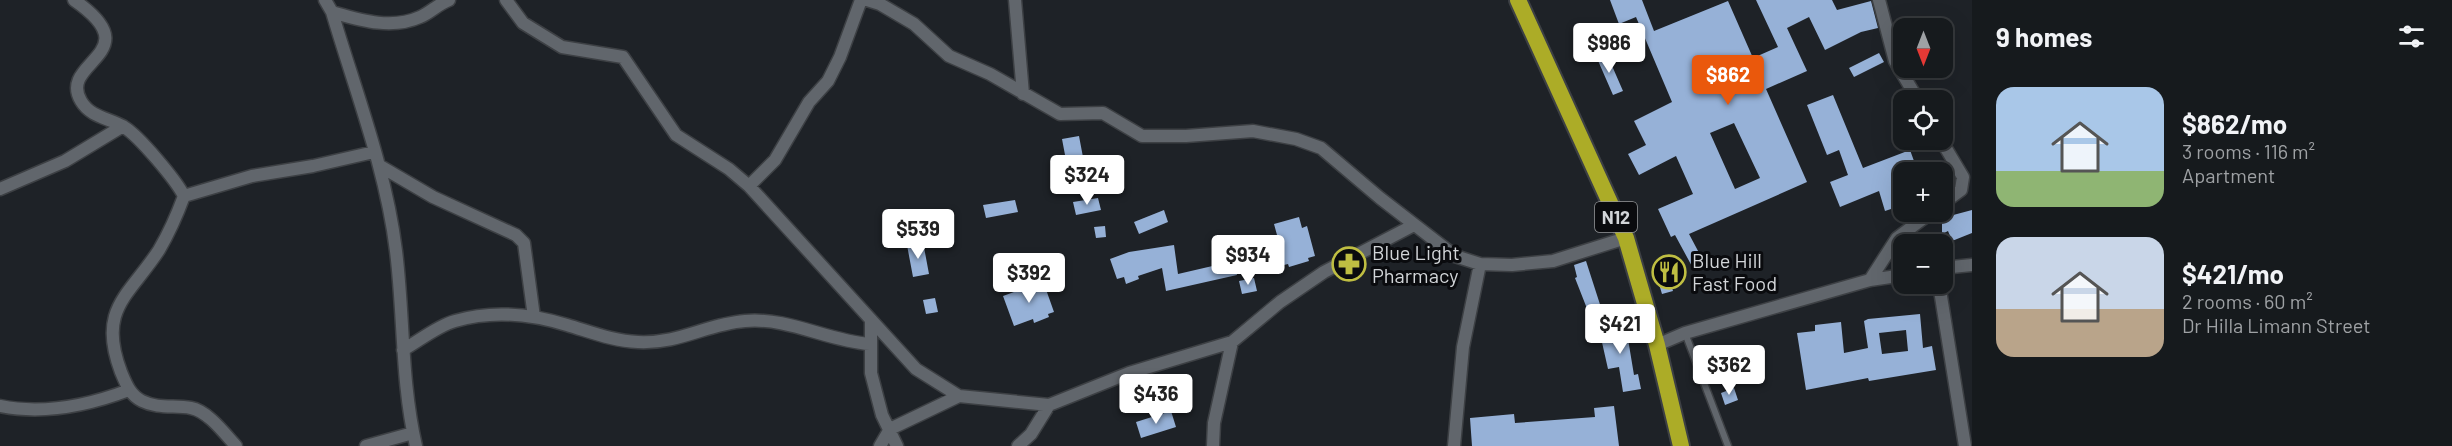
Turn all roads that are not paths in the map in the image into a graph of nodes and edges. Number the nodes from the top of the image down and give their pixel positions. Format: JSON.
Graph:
{"nodes":[{"id":1,"x":74,"y":0,"type":"edge"},
{"id":2,"x":325,"y":0,"type":"edge"},
{"id":3,"x":449,"y":0,"type":"edge"},
{"id":4,"x":506,"y":0,"type":"edge"},
{"id":5,"x":861,"y":0,"type":"edge"},
{"id":6,"x":867,"y":0,"type":"edge"},
{"id":7,"x":1015,"y":0,"type":"edge"},
{"id":8,"x":1518,"y":0,"type":"edge"},
{"id":9,"x":1879,"y":0,"type":"edge"},
{"id":10,"x":332,"y":12,"type":"junction"},
{"id":11,"x":1912,"y":90,"type":"edge"},
{"id":12,"x":1023,"y":94,"type":"junction"},
{"id":13,"x":123,"y":126,"type":"junction"},
{"id":14,"x":1947,"y":150,"type":"edge"},
{"id":15,"x":374,"y":152,"type":"junction"},
{"id":16,"x":380,"y":166,"type":"junction"},
{"id":17,"x":749,"y":186,"type":"junction"},
{"id":18,"x":0,"y":189,"type":"edge"},
{"id":19,"x":1953,"y":195,"type":"edge"},
{"id":20,"x":184,"y":196,"type":"junction"},
{"id":21,"x":1919,"y":222,"type":"edge"},
{"id":22,"x":1414,"y":225,"type":"junction"},
{"id":23,"x":1626,"y":238,"type":"junction"},
{"id":24,"x":1480,"y":264,"type":"junction"},
{"id":25,"x":1972,"y":265,"type":"edge"},
{"id":26,"x":1953,"y":267,"type":"edge"},
{"id":27,"x":1893,"y":277,"type":"edge"},
{"id":28,"x":1870,"y":280,"type":"junction"},
{"id":29,"x":1941,"y":294,"type":"edge"},
{"id":30,"x":534,"y":317,"type":"junction"},
{"id":31,"x":871,"y":322,"type":"junction"},
{"id":32,"x":1686,"y":333,"type":"junction"},
{"id":33,"x":1232,"y":342,"type":"junction"},
{"id":34,"x":870,"y":344,"type":"junction"},
{"id":35,"x":1658,"y":345,"type":"junction"},
{"id":36,"x":403,"y":350,"type":"junction"},
{"id":37,"x":129,"y":390,"type":"junction"},
{"id":38,"x":958,"y":396,"type":"junction"},
{"id":39,"x":1049,"y":405,"type":"junction"},
{"id":40,"x":0,"y":406,"type":"edge"},
{"id":41,"x":890,"y":429,"type":"junction"},
{"id":42,"x":413,"y":433,"type":"junction"},
{"id":43,"x":236,"y":446,"type":"edge"},
{"id":44,"x":366,"y":446,"type":"edge"},
{"id":45,"x":416,"y":446,"type":"edge"},
{"id":46,"x":880,"y":446,"type":"edge"},
{"id":47,"x":897,"y":446,"type":"edge"},
{"id":48,"x":1018,"y":446,"type":"edge"},
{"id":49,"x":1213,"y":446,"type":"edge"},
{"id":50,"x":1454,"y":446,"type":"edge"},
{"id":51,"x":1681,"y":446,"type":"edge"},
{"id":52,"x":1728,"y":446,"type":"edge"},
{"id":53,"x":1965,"y":446,"type":"edge"}],
"edges":[{"from":1,"to":13,"type":"street"},
{"from":2,"to":10,"type":"street"},
{"from":3,"to":10,"type":"street"},
{"from":4,"to":17,"type":"street"},
{"from":5,"to":17,"type":"street"},
{"from":6,"to":12,"type":"street"},
{"from":7,"to":12,"type":"street"},
{"from":8,"to":23,"type":"highway","number":"N12"},
{"from":9,"to":11,"type":"street"},
{"from":10,"to":15,"type":"street"},
{"from":12,"to":22,"type":"street"},
{"from":13,"to":18,"type":"street"},
{"from":13,"to":20,"type":"street"},
{"from":14,"to":19,"type":"street"},
{"from":15,"to":16,"type":"street"},
{"from":15,"to":20,"type":"street"},
{"from":16,"to":30,"type":"street"},
{"from":16,"to":36,"type":"street"},
{"from":17,"to":31,"type":"street"},
{"from":20,"to":37,"type":"street"},
{"from":21,"to":28,"type":"street"},
{"from":22,"to":24,"type":"street"},
{"from":22,"to":33,"type":"street"},
{"from":23,"to":24,"type":"street"},
{"from":23,"to":35,"type":"highway","number":"N12"},
{"from":24,"to":50,"type":"street"},
{"from":25,"to":26,"type":"street"},
{"from":27,"to":28,"type":"street"},
{"from":28,"to":32,"type":"street"},
{"from":29,"to":53,"type":"street"},
{"from":30,"to":34,"type":"street"},
{"from":30,"to":36,"type":"street"},
{"from":31,"to":34,"type":"street"},
{"from":31,"to":38,"type":"street"},
{"from":32,"to":35,"type":"street"},
{"from":32,"to":52,"type":"lane"},
{"from":33,"to":39,"type":"street"},
{"from":33,"to":49,"type":"street"},
{"from":34,"to":41,"type":"street"},
{"from":35,"to":51,"type":"highway","number":"N12"},
{"from":36,"to":42,"type":"street"},
{"from":37,"to":40,"type":"street"},
{"from":37,"to":43,"type":"street"},
{"from":38,"to":39,"type":"street"},
{"from":38,"to":41,"type":"street"},
{"from":39,"to":48,"type":"street"},
{"from":41,"to":46,"type":"street"},
{"from":41,"to":47,"type":"street"},
{"from":42,"to":44,"type":"street"},
{"from":42,"to":45,"type":"street"}]}
